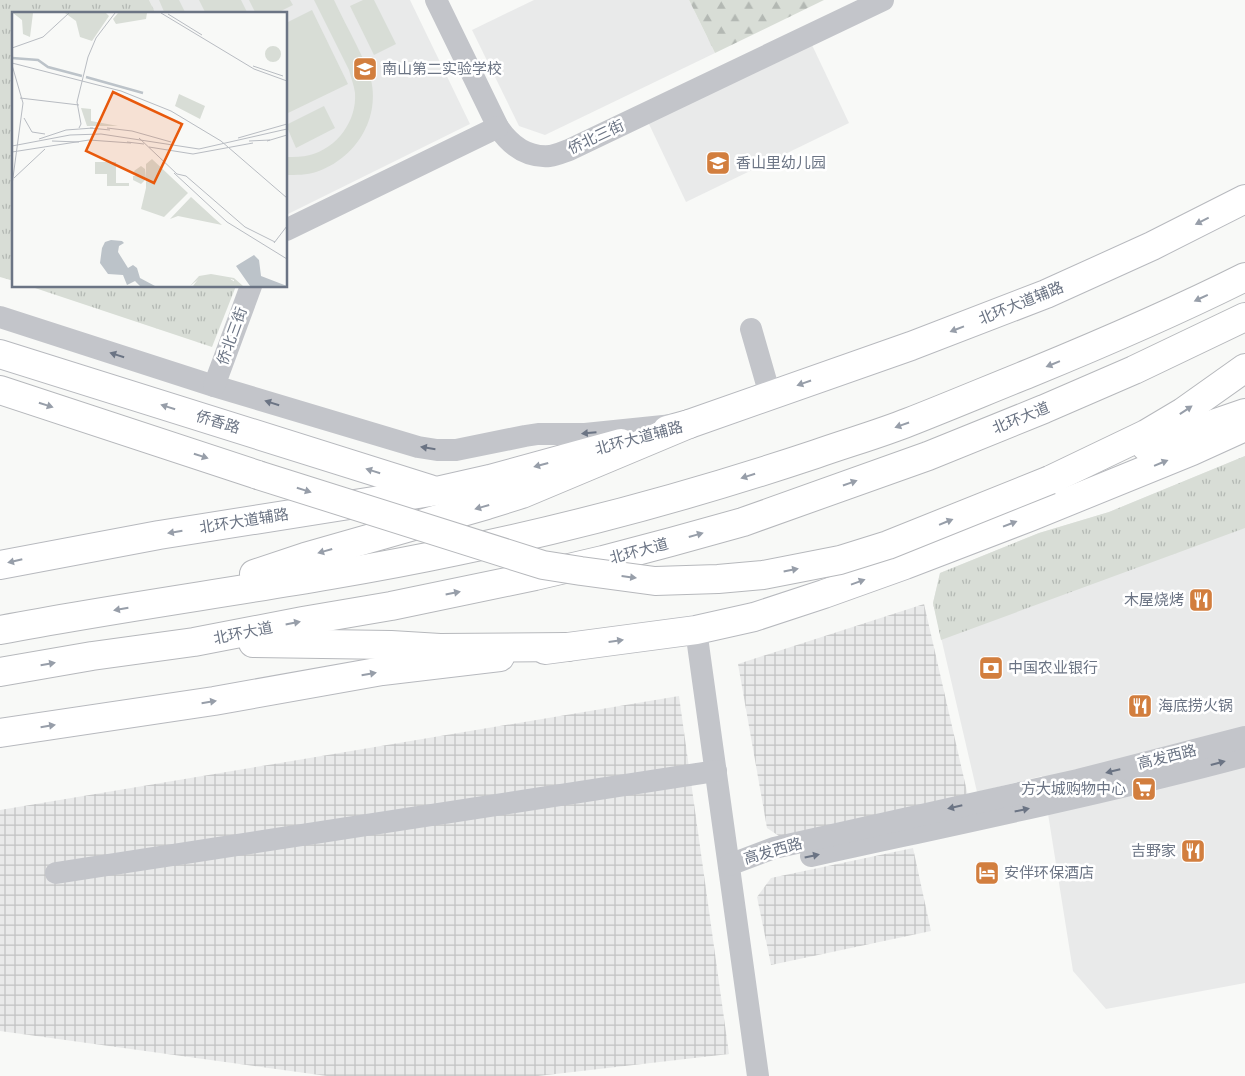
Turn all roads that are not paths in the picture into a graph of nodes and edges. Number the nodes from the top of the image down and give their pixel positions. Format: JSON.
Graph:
{"nodes":[{"id":1,"x":436,"y":0,"type":"edge"},
{"id":2,"x":883,"y":0,"type":"edge"},
{"id":3,"x":498,"y":127,"type":"junction"},
{"id":4,"x":1245,"y":198,"type":"edge"},
{"id":5,"x":288,"y":229,"type":"edge"},
{"id":6,"x":1245,"y":277,"type":"edge"},
{"id":7,"x":250,"y":288,"type":"edge"},
{"id":8,"x":1245,"y":316,"type":"edge"},
{"id":9,"x":0,"y":317,"type":"edge"},
{"id":10,"x":751,"y":329,"type":"dead end"},
{"id":11,"x":0,"y":354,"type":"edge"},
{"id":12,"x":1245,"y":368,"type":"edge"},
{"id":13,"x":214,"y":386,"type":"junction"},
{"id":14,"x":0,"y":390,"type":"edge"},
{"id":15,"x":770,"y":395,"type":"junction"},
{"id":16,"x":1245,"y":413,"type":"edge"},
{"id":17,"x":689,"y":424,"type":"junction"},
{"id":18,"x":1245,"y":427,"type":"edge"},
{"id":19,"x":1050,"y":480,"type":"junction"},
{"id":20,"x":437,"y":490,"type":"junction"},
{"id":21,"x":0,"y":565,"type":"edge"},
{"id":22,"x":169,"y":601,"type":"junction"},
{"id":23,"x":0,"y":630,"type":"edge"},
{"id":24,"x":696,"y":630,"type":"junction"},
{"id":25,"x":194,"y":642,"type":"junction"},
{"id":26,"x":568,"y":647,"type":"junction"},
{"id":27,"x":0,"y":672,"type":"edge"},
{"id":28,"x":0,"y":733,"type":"edge"},
{"id":29,"x":1245,"y":737,"type":"edge"},
{"id":30,"x":1245,"y":756,"type":"edge"},
{"id":31,"x":716,"y":770,"type":"junction"},
{"id":32,"x":729,"y":865,"type":"junction"},
{"id":33,"x":56,"y":873,"type":"dead end"},
{"id":34,"x":758,"y":1076,"type":"edge"}],
"edges":[{"from":1,"to":3,"type":"street","name":"侨北三街"},
{"from":2,"to":3,"type":"street","name":"侨北三街"},
{"from":3,"to":5,"type":"street"},
{"from":4,"to":15,"type":"main road","name":"北环大道辅路","one_way":true},
{"from":6,"to":22,"type":"main road","one_way":true},
{"from":7,"to":13,"type":"street","name":"侨北三街"},
{"from":25,"to":8,"type":"main road","name":"北环大道","one_way":true},
{"from":13,"to":9,"type":"street","one_way":true},
{"from":10,"to":15,"type":"street"},
{"from":20,"to":11,"type":"main road","name":"侨香路","one_way":true},
{"from":19,"to":12,"type":"main road","one_way":true},
{"from":17,"to":13,"type":"street","one_way":true},
{"from":14,"to":19,"type":"main road","one_way":true,"bridge":true},
{"from":15,"to":17,"type":"main road","name":"北环大道辅路"},
{"from":16,"to":19,"type":"main road"},
{"from":17,"to":20,"type":"main road","name":"北环大道辅路","one_way":true},
{"from":17,"to":22,"type":"main road","one_way":true},
{"from":24,"to":18,"type":"main road","one_way":true},
{"from":20,"to":21,"type":"main road","name":"北环大道辅路","one_way":true},
{"from":22,"to":23,"type":"main road","one_way":true},
{"from":26,"to":24,"type":"main road","one_way":true},
{"from":24,"to":31,"type":"street"},
{"from":25,"to":26,"type":"main road"},
{"from":27,"to":25,"type":"main road","name":"北环大道","one_way":true},
{"from":28,"to":26,"type":"main road","one_way":true},
{"from":29,"to":32,"type":"street","name":"高发西路","one_way":true},
{"from":32,"to":30,"type":"street","name":"高发西路","one_way":true},
{"from":31,"to":32,"type":"street"},
{"from":31,"to":33,"type":"street"},
{"from":32,"to":34,"type":"street"}]}
